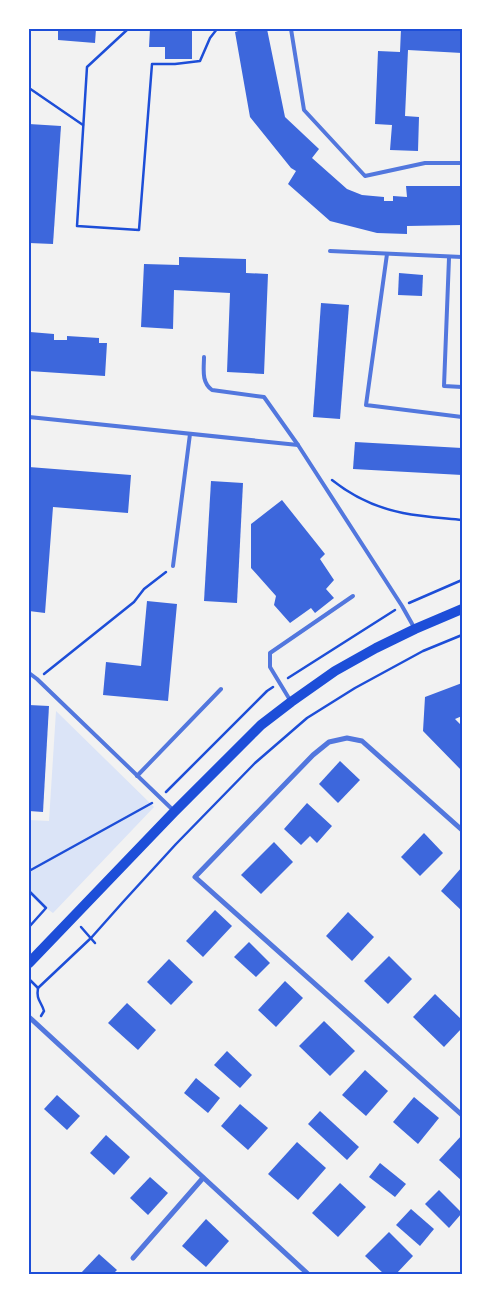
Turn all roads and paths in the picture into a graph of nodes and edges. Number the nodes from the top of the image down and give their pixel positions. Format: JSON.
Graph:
{"nodes":[{"id":1,"x":128,"y":29,"type":"edge"},
{"id":2,"x":217,"y":29,"type":"edge"},
{"id":3,"x":290,"y":29,"type":"edge"},
{"id":4,"x":29,"y":88,"type":"edge"},
{"id":5,"x":83,"y":125,"type":"junction"},
{"id":6,"x":462,"y":163,"type":"edge"},
{"id":7,"x":330,"y":251,"type":"dead end"},
{"id":8,"x":387,"y":254,"type":"junction"},
{"id":9,"x":462,"y":257,"type":"edge"},
{"id":10,"x":449,"y":258,"type":"junction"},
{"id":11,"x":204,"y":356,"type":"dead end"},
{"id":12,"x":462,"y":387,"type":"edge"},
{"id":13,"x":29,"y":417,"type":"edge"},
{"id":14,"x":462,"y":417,"type":"edge"},
{"id":15,"x":190,"y":434,"type":"junction"},
{"id":16,"x":298,"y":445,"type":"junction"},
{"id":17,"x":327,"y":476,"type":"dead end"},
{"id":18,"x":462,"y":520,"type":"edge"},
{"id":19,"x":173,"y":566,"type":"joint"},
{"id":20,"x":462,"y":580,"type":"edge"},
{"id":21,"x":353,"y":596,"type":"dead end"},
{"id":22,"x":402,"y":606,"type":"junction"},
{"id":23,"x":462,"y":609,"type":"edge"},
{"id":24,"x":415,"y":629,"type":"junction"},
{"id":25,"x":462,"y":635,"type":"edge"},
{"id":26,"x":29,"y":673,"type":"edge"},
{"id":27,"x":38,"y":679,"type":"junction"},
{"id":28,"x":279,"y":683,"type":"junction"},
{"id":29,"x":221,"y":689,"type":"dead end"},
{"id":30,"x":291,"y":702,"type":"junction"},
{"id":31,"x":137,"y":776,"type":"junction"},
{"id":32,"x":160,"y":798,"type":"junction"},
{"id":33,"x":174,"y":812,"type":"junction"},
{"id":34,"x":462,"y":830,"type":"edge"},
{"id":35,"x":29,"y":871,"type":"edge"},
{"id":36,"x":29,"y":891,"type":"edge"},
{"id":37,"x":72,"y":918,"type":"junction"},
{"id":38,"x":29,"y":927,"type":"edge"},
{"id":39,"x":91,"y":938,"type":"junction"},
{"id":40,"x":95,"y":943,"type":"dead end"},
{"id":41,"x":29,"y":963,"type":"edge"},
{"id":42,"x":29,"y":980,"type":"edge"},
{"id":43,"x":38,"y":988,"type":"junction"},
{"id":44,"x":29,"y":1017,"type":"edge"},
{"id":45,"x":35,"y":1023,"type":"junction"},
{"id":46,"x":462,"y":1115,"type":"edge"},
{"id":47,"x":203,"y":1178,"type":"junction"},
{"id":48,"x":133,"y":1258,"type":"dead end"},
{"id":49,"x":308,"y":1274,"type":"edge"}],
"edges":[{"from":1,"to":5,"type":"path"},
{"from":2,"to":5,"type":"path"},
{"from":3,"to":6,"type":"lane"},
{"from":4,"to":5,"type":"path"},
{"from":7,"to":8,"type":"lane"},
{"from":8,"to":10,"type":"lane"},
{"from":8,"to":14,"type":"lane"},
{"from":9,"to":10,"type":"lane"},
{"from":10,"to":12,"type":"lane"},
{"from":11,"to":16,"type":"lane"},
{"from":13,"to":15,"type":"lane"},
{"from":15,"to":16,"type":"lane"},
{"from":15,"to":19,"type":"lane"},
{"from":16,"to":22,"type":"lane"},
{"from":17,"to":18,"type":"path"},
{"from":19,"to":27,"type":"path"},
{"from":20,"to":22,"type":"path"},
{"from":21,"to":28,"type":"lane"},
{"from":22,"to":24,"type":"lane"},
{"from":22,"to":28,"type":"path"},
{"from":23,"to":24,"type":"main road"},
{"from":24,"to":30,"type":"main road"},
{"from":25,"to":39,"type":"path"},
{"from":26,"to":27,"type":"lane"},
{"from":27,"to":31,"type":"lane"},
{"from":28,"to":30,"type":"lane"},
{"from":28,"to":32,"type":"path"},
{"from":29,"to":31,"type":"lane"},
{"from":30,"to":33,"type":"main road"},
{"from":31,"to":32,"type":"lane"},
{"from":32,"to":33,"type":"lane"},
{"from":32,"to":35,"type":"path"},
{"from":33,"to":37,"type":"main road"},
{"from":34,"to":46,"type":"street"},
{"from":36,"to":38,"type":"path"},
{"from":37,"to":39,"type":"path"},
{"from":37,"to":41,"type":"main road"},
{"from":39,"to":40,"type":"path"},
{"from":39,"to":43,"type":"path"},
{"from":42,"to":43,"type":"path"},
{"from":43,"to":45,"type":"path"},
{"from":44,"to":45,"type":"street"},
{"from":45,"to":47,"type":"street"},
{"from":47,"to":48,"type":"street"},
{"from":47,"to":49,"type":"street"}]}
